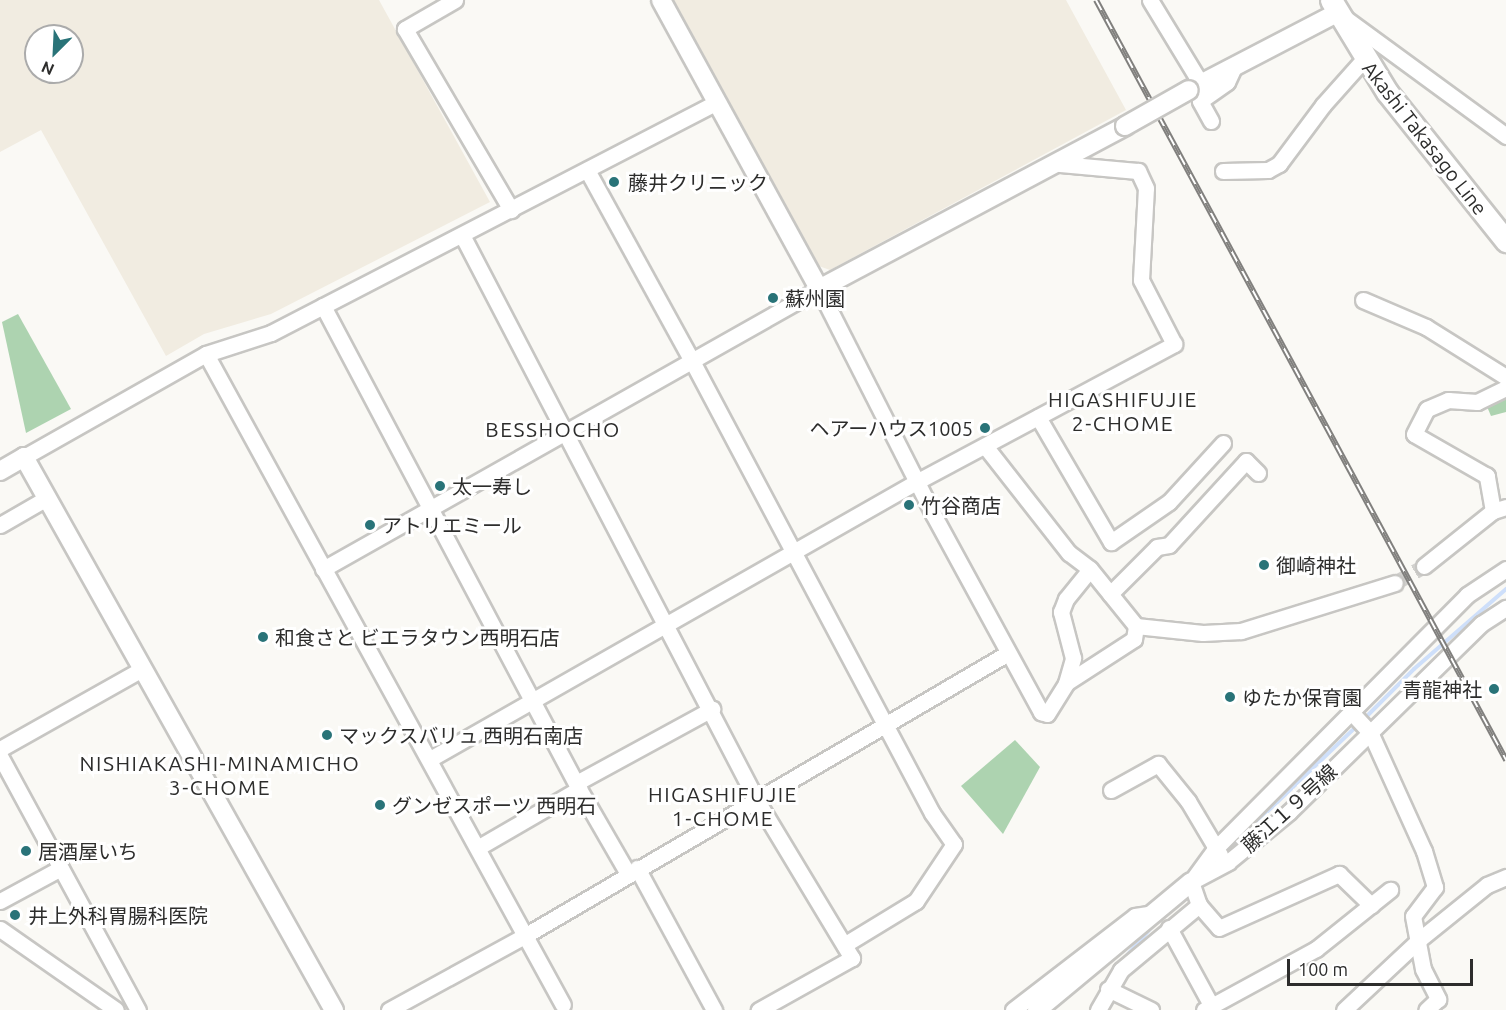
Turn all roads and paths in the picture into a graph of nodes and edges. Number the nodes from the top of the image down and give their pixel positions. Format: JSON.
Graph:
{"nodes":[{"id":1,"x":455,"y":0,"type":"edge"},
{"id":2,"x":661,"y":0,"type":"edge"},
{"id":3,"x":1150,"y":0,"type":"edge"},
{"id":4,"x":1332,"y":3,"type":"edge"},
{"id":5,"x":1364,"y":59,"type":"junction"},
{"id":6,"x":1234,"y":67,"type":"junction"},
{"id":7,"x":1195,"y":87,"type":"junction"},
{"id":8,"x":715,"y":103,"type":"junction"},
{"id":9,"x":1211,"y":121,"type":"dead end"},
{"id":10,"x":1506,"y":136,"type":"edge"},
{"id":11,"x":1059,"y":164,"type":"junction"},
{"id":12,"x":587,"y":170,"type":"junction"},
{"id":13,"x":1223,"y":171,"type":"dead end"},
{"id":14,"x":511,"y":210,"type":"junction"},
{"id":15,"x":462,"y":236,"type":"junction"},
{"id":16,"x":1506,"y":241,"type":"edge"},
{"id":17,"x":819,"y":289,"type":"junction"},
{"id":18,"x":1363,"y":300,"type":"dead end"},
{"id":19,"x":323,"y":306,"type":"junction"},
{"id":20,"x":206,"y":354,"type":"junction"},
{"id":21,"x":692,"y":361,"type":"junction"},
{"id":22,"x":1506,"y":377,"type":"edge"},
{"id":23,"x":1506,"y":388,"type":"edge"},
{"id":24,"x":1038,"y":417,"type":"junction"},
{"id":25,"x":566,"y":432,"type":"junction"},
{"id":26,"x":1223,"y":443,"type":"dead end"},
{"id":27,"x":985,"y":447,"type":"junction"},
{"id":28,"x":24,"y":457,"type":"junction"},
{"id":29,"x":0,"y":471,"type":"edge"},
{"id":30,"x":1258,"y":473,"type":"dead end"},
{"id":31,"x":916,"y":482,"type":"junction"},
{"id":32,"x":47,"y":498,"type":"junction"},
{"id":33,"x":431,"y":508,"type":"junction"},
{"id":34,"x":1499,"y":509,"type":"edge"},
{"id":35,"x":0,"y":525,"type":"edge"},
{"id":36,"x":792,"y":553,"type":"junction"},
{"id":37,"x":1424,"y":566,"type":"tunnel mouth"},
{"id":38,"x":323,"y":569,"type":"junction"},
{"id":39,"x":1090,"y":569,"type":"junction"},
{"id":40,"x":1506,"y":569,"type":"edge"},
{"id":41,"x":1395,"y":583,"type":"tunnel mouth"},
{"id":42,"x":1110,"y":594,"type":"junction"},
{"id":43,"x":1506,"y":608,"type":"edge"},
{"id":44,"x":666,"y":623,"type":"junction"},
{"id":45,"x":1136,"y":626,"type":"junction"},
{"id":46,"x":1008,"y":653,"type":"junction"},
{"id":47,"x":140,"y":669,"type":"junction"},
{"id":48,"x":1066,"y":683,"type":"junction"},
{"id":49,"x":533,"y":700,"type":"junction"},
{"id":50,"x":712,"y":709,"type":"junction"},
{"id":51,"x":1352,"y":713,"type":"junction"},
{"id":52,"x":886,"y":725,"type":"junction"},
{"id":53,"x":1370,"y":732,"type":"junction"},
{"id":54,"x":0,"y":749,"type":"edge"},
{"id":55,"x":0,"y":756,"type":"edge"},
{"id":56,"x":430,"y":759,"type":"junction"},
{"id":57,"x":578,"y":786,"type":"junction"},
{"id":58,"x":1111,"y":790,"type":"dead end"},
{"id":59,"x":756,"y":799,"type":"junction"},
{"id":60,"x":479,"y":847,"type":"junction"},
{"id":61,"x":1214,"y":850,"type":"junction"},
{"id":62,"x":1228,"y":862,"type":"junction"},
{"id":63,"x":62,"y":868,"type":"junction"},
{"id":64,"x":632,"y":871,"type":"junction"},
{"id":65,"x":1506,"y":878,"type":"edge"},
{"id":66,"x":1191,"y":882,"type":"junction"},
{"id":67,"x":1390,"y":890,"type":"dead end"},
{"id":68,"x":0,"y":901,"type":"edge"},
{"id":69,"x":1199,"y":905,"type":"junction"},
{"id":70,"x":1371,"y":905,"type":"junction"},
{"id":71,"x":1157,"y":912,"type":"junction"},
{"id":72,"x":1169,"y":927,"type":"junction"},
{"id":73,"x":0,"y":929,"type":"edge"},
{"id":74,"x":526,"y":935,"type":"junction"},
{"id":75,"x":1420,"y":939,"type":"junction"},
{"id":76,"x":844,"y":945,"type":"junction"},
{"id":77,"x":1108,"y":989,"type":"junction"},
{"id":78,"x":563,"y":1005,"type":"dead end"},
{"id":79,"x":1208,"y":1007,"type":"edge"},
{"id":80,"x":116,"y":1010,"type":"edge"},
{"id":81,"x":138,"y":1010,"type":"edge"},
{"id":82,"x":334,"y":1010,"type":"edge"},
{"id":83,"x":389,"y":1010,"type":"edge"},
{"id":84,"x":714,"y":1010,"type":"edge"},
{"id":85,"x":759,"y":1010,"type":"edge"},
{"id":86,"x":1013,"y":1010,"type":"edge"},
{"id":87,"x":1037,"y":1010,"type":"edge"},
{"id":88,"x":1098,"y":1010,"type":"edge"},
{"id":89,"x":1151,"y":1010,"type":"edge"},
{"id":90,"x":1344,"y":1010,"type":"edge"},
{"id":91,"x":1426,"y":1010,"type":"edge"}],
"edges":[{"from":1,"to":14,"type":"street"},
{"from":2,"to":8,"type":"street"},
{"from":3,"to":7,"type":"street"},
{"from":4,"to":5,"type":"main road","name":"Akashi Takasago Line"},
{"from":4,"to":6,"type":"street"},
{"from":4,"to":10,"type":"street"},
{"from":5,"to":13,"type":"street"},
{"from":5,"to":16,"type":"main road","name":"Akashi Takasago Line"},
{"from":6,"to":7,"type":"street"},
{"from":6,"to":9,"type":"street"},
{"from":7,"to":11,"type":"street","bridge":true},
{"from":8,"to":12,"type":"street"},
{"from":8,"to":17,"type":"street"},
{"from":11,"to":17,"type":"street"},
{"from":11,"to":24,"type":"street"},
{"from":12,"to":14,"type":"street"},
{"from":12,"to":21,"type":"street"},
{"from":14,"to":15,"type":"street"},
{"from":15,"to":19,"type":"street"},
{"from":15,"to":25,"type":"street"},
{"from":17,"to":21,"type":"street"},
{"from":17,"to":31,"type":"street"},
{"from":18,"to":22,"type":"street"},
{"from":19,"to":20,"type":"street"},
{"from":19,"to":33,"type":"street"},
{"from":20,"to":28,"type":"street"},
{"from":20,"to":38,"type":"street"},
{"from":21,"to":25,"type":"street"},
{"from":21,"to":36,"type":"street"},
{"from":23,"to":34,"type":"street"},
{"from":24,"to":26,"type":"street"},
{"from":24,"to":27,"type":"street"},
{"from":25,"to":33,"type":"street"},
{"from":25,"to":44,"type":"street"},
{"from":27,"to":31,"type":"street"},
{"from":27,"to":39,"type":"street"},
{"from":28,"to":29,"type":"street"},
{"from":28,"to":32,"type":"street"},
{"from":30,"to":42,"type":"street"},
{"from":31,"to":36,"type":"street"},
{"from":31,"to":46,"type":"street"},
{"from":32,"to":35,"type":"street"},
{"from":32,"to":47,"type":"street"},
{"from":33,"to":38,"type":"street"},
{"from":33,"to":49,"type":"street"},
{"from":34,"to":37,"type":"street"},
{"from":36,"to":44,"type":"street"},
{"from":36,"to":52,"type":"street"},
{"from":38,"to":56,"type":"street"},
{"from":39,"to":42,"type":"street"},
{"from":39,"to":48,"type":"street"},
{"from":40,"to":51,"type":"street"},
{"from":41,"to":45,"type":"street"},
{"from":42,"to":45,"type":"street"},
{"from":43,"to":53,"type":"street","name":"藤江１９号線"},
{"from":44,"to":49,"type":"street"},
{"from":44,"to":50,"type":"street"},
{"from":45,"to":48,"type":"street"},
{"from":46,"to":48,"type":"street"},
{"from":46,"to":52,"type":"street"},
{"from":47,"to":54,"type":"street"},
{"from":47,"to":82,"type":"street"},
{"from":49,"to":56,"type":"street"},
{"from":49,"to":57,"type":"street"},
{"from":50,"to":57,"type":"street"},
{"from":50,"to":59,"type":"street"},
{"from":51,"to":53,"type":"street"},
{"from":51,"to":61,"type":"street"},
{"from":52,"to":59,"type":"street"},
{"from":52,"to":76,"type":"street"},
{"from":53,"to":62,"type":"street","name":"藤江１９号線"},
{"from":53,"to":75,"type":"street"},
{"from":55,"to":63,"type":"street"},
{"from":56,"to":60,"type":"street"},
{"from":57,"to":60,"type":"street"},
{"from":57,"to":64,"type":"street"},
{"from":58,"to":61,"type":"street"},
{"from":59,"to":64,"type":"street"},
{"from":59,"to":76,"type":"street"},
{"from":60,"to":74,"type":"street"},
{"from":61,"to":62,"type":"street"},
{"from":61,"to":66,"type":"street"},
{"from":62,"to":66,"type":"street","name":"藤江１９号線"},
{"from":63,"to":68,"type":"street"},
{"from":63,"to":81,"type":"street"},
{"from":64,"to":74,"type":"street"},
{"from":64,"to":84,"type":"street"},
{"from":65,"to":75,"type":"street"},
{"from":66,"to":69,"type":"street"},
{"from":66,"to":71,"type":"street"},
{"from":67,"to":70,"type":"street"},
{"from":69,"to":70,"type":"street"},
{"from":69,"to":72,"type":"street"},
{"from":70,"to":79,"type":"street"},
{"from":71,"to":86,"type":"street"},
{"from":71,"to":87,"type":"street"},
{"from":72,"to":77,"type":"street"},
{"from":72,"to":79,"type":"street"},
{"from":73,"to":80,"type":"street"},
{"from":74,"to":78,"type":"street"},
{"from":74,"to":83,"type":"street"},
{"from":75,"to":90,"type":"street"},
{"from":75,"to":91,"type":"street"},
{"from":76,"to":85,"type":"street"},
{"from":77,"to":88,"type":"street"},
{"from":77,"to":89,"type":"street"}]}
